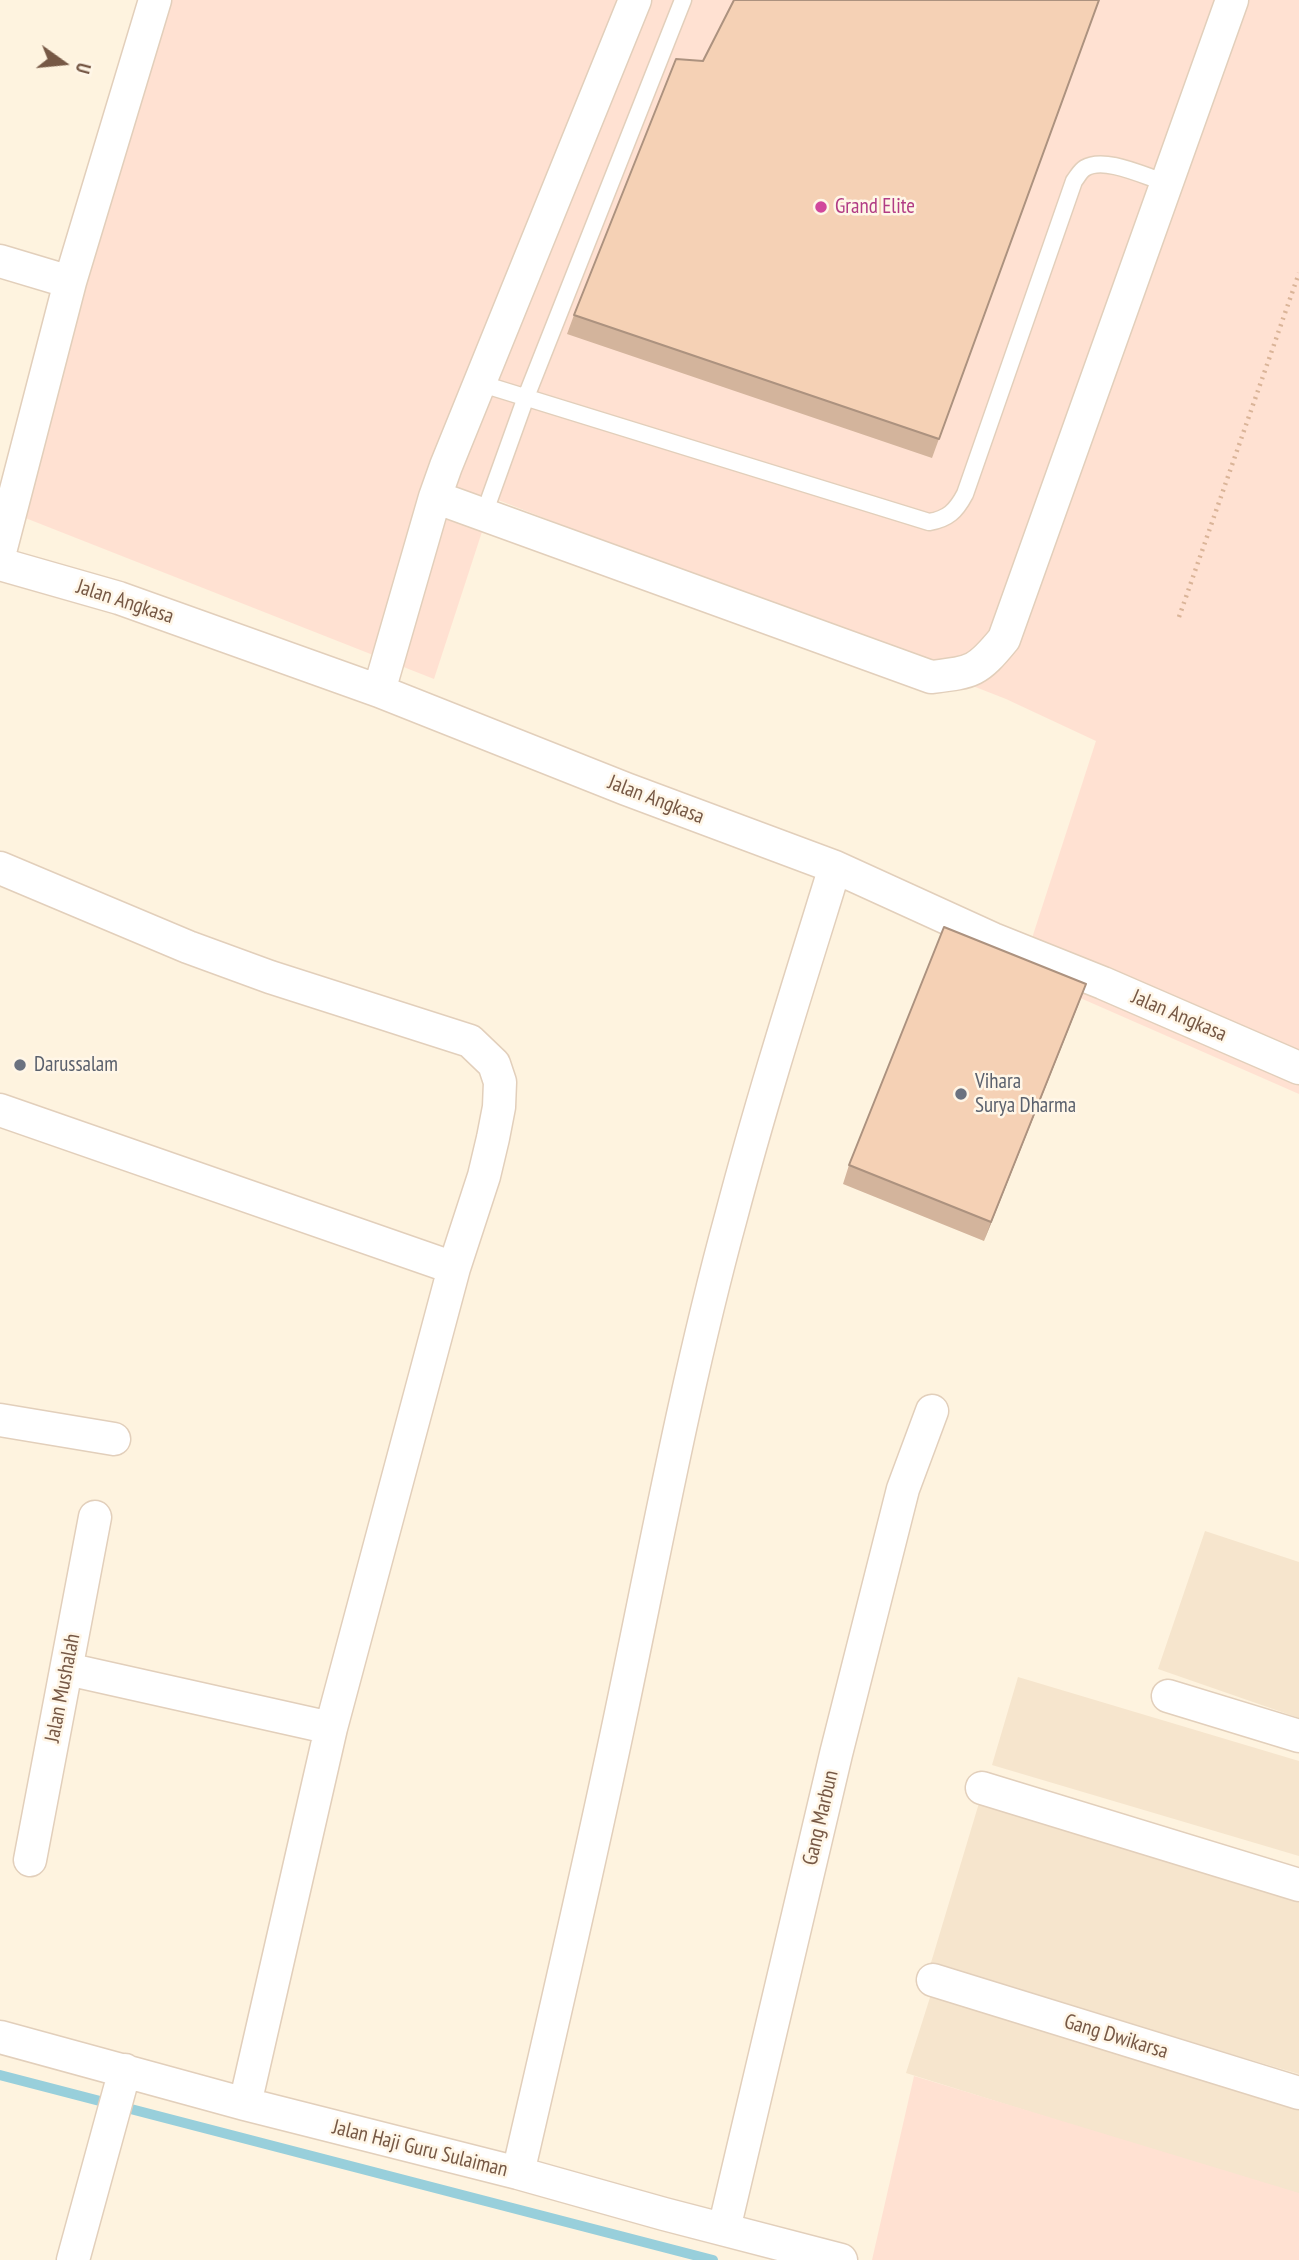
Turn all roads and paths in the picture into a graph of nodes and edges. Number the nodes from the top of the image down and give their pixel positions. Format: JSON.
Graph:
{"nodes":[{"id":1,"x":155,"y":0,"type":"edge"},
{"id":2,"x":635,"y":0,"type":"edge"},
{"id":3,"x":683,"y":0,"type":"edge"},
{"id":4,"x":1232,"y":0,"type":"edge"},
{"id":5,"x":1167,"y":183,"type":"junction"},
{"id":6,"x":0,"y":261,"type":"edge"},
{"id":7,"x":1299,"y":274,"type":"edge"},
{"id":8,"x":70,"y":282,"type":"junction"},
{"id":9,"x":479,"y":383,"type":"junction"},
{"id":10,"x":526,"y":397,"type":"junction"},
{"id":11,"x":435,"y":497,"type":"junction"},
{"id":12,"x":484,"y":514,"type":"junction"},
{"id":13,"x":0,"y":552,"type":"edge"},
{"id":14,"x":0,"y":564,"type":"edge"},
{"id":15,"x":1179,"y":617,"type":"dead end"},
{"id":16,"x":379,"y":691,"type":"junction"},
{"id":17,"x":835,"y":867,"type":"junction"},
{"id":18,"x":0,"y":868,"type":"edge"},
{"id":19,"x":1299,"y":1068,"type":"edge"},
{"id":20,"x":0,"y":1110,"type":"edge"},
{"id":21,"x":454,"y":1268,"type":"junction"},
{"id":22,"x":932,"y":1411,"type":"dead end"},
{"id":23,"x":0,"y":1420,"type":"edge"},
{"id":24,"x":114,"y":1439,"type":"dead end"},
{"id":25,"x":95,"y":1517,"type":"dead end"},
{"id":26,"x":67,"y":1669,"type":"junction"},
{"id":27,"x":1168,"y":1696,"type":"dead end"},
{"id":28,"x":331,"y":1728,"type":"junction"},
{"id":29,"x":1299,"y":1736,"type":"edge"},
{"id":30,"x":982,"y":1788,"type":"dead end"},
{"id":31,"x":30,"y":1860,"type":"dead end"},
{"id":32,"x":1299,"y":1885,"type":"edge"},
{"id":33,"x":933,"y":1980,"type":"dead end"},
{"id":34,"x":0,"y":2037,"type":"edge"},
{"id":35,"x":125,"y":2070,"type":"junction"},
{"id":36,"x":1299,"y":2093,"type":"edge"},
{"id":37,"x":245,"y":2104,"type":"junction"},
{"id":38,"x":518,"y":2174,"type":"junction"},
{"id":39,"x":724,"y":2229,"type":"junction"},
{"id":40,"x":73,"y":2260,"type":"edge"},
{"id":41,"x":841,"y":2260,"type":"edge"}],
"edges":[{"from":1,"to":8,"type":"street"},
{"from":2,"to":9,"type":"street"},
{"from":3,"to":10,"type":"lane"},
{"from":4,"to":5,"type":"street"},
{"from":5,"to":10,"type":"lane"},
{"from":5,"to":12,"type":"street"},
{"from":6,"to":8,"type":"street"},
{"from":7,"to":15,"type":"path"},
{"from":8,"to":13,"type":"street"},
{"from":9,"to":10,"type":"lane"},
{"from":9,"to":11,"type":"street"},
{"from":10,"to":12,"type":"lane"},
{"from":11,"to":12,"type":"street"},
{"from":11,"to":16,"type":"street"},
{"from":14,"to":16,"type":"street","name":"Jalan Angkasa"},
{"from":16,"to":17,"type":"street","name":"Jalan Angkasa"},
{"from":17,"to":19,"type":"street","name":"Jalan Angkasa"},
{"from":17,"to":38,"type":"street"},
{"from":18,"to":21,"type":"street"},
{"from":20,"to":21,"type":"street"},
{"from":21,"to":28,"type":"street"},
{"from":22,"to":39,"type":"street","name":"Gang Marbun"},
{"from":23,"to":24,"type":"street"},
{"from":25,"to":26,"type":"street","name":"Jalan Mushalah"},
{"from":26,"to":28,"type":"street"},
{"from":26,"to":31,"type":"street","name":"Jalan Mushalah"},
{"from":27,"to":29,"type":"street"},
{"from":28,"to":37,"type":"street"},
{"from":30,"to":32,"type":"street"},
{"from":33,"to":36,"type":"street","name":"Gang Dwikarsa"},
{"from":34,"to":35,"type":"street","name":"Jalan Haji Guru Sulaiman"},
{"from":35,"to":37,"type":"street","name":"Jalan Haji Guru Sulaiman"},
{"from":35,"to":40,"type":"street"},
{"from":37,"to":38,"type":"street","name":"Jalan Haji Guru Sulaiman"},
{"from":38,"to":39,"type":"street","name":"Jalan Haji Guru Sulaiman"},
{"from":39,"to":41,"type":"street","name":"Jalan Haji Guru Sulaiman"}]}
